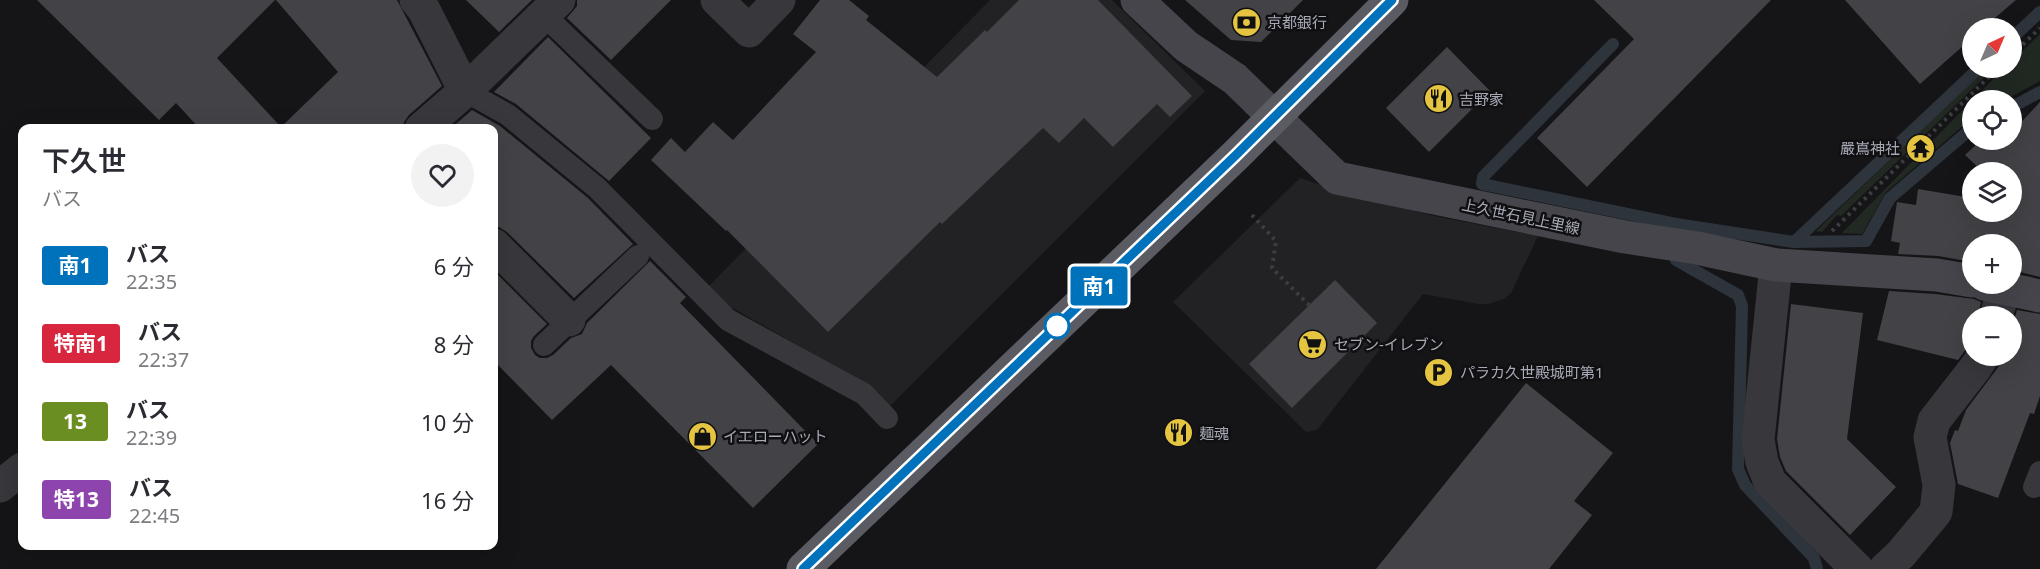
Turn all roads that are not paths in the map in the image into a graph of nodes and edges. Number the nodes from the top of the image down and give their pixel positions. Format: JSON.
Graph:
{"nodes":[{"id":1,"x":416,"y":0,"type":"edge"},
{"id":2,"x":717,"y":0,"type":"edge"},
{"id":3,"x":779,"y":0,"type":"edge"},
{"id":4,"x":1137,"y":0,"type":"edge"},
{"id":5,"x":1392,"y":0,"type":"edge"},
{"id":6,"x":552,"y":8,"type":"edge"},
{"id":7,"x":465,"y":91,"type":"junction"},
{"id":8,"x":1273,"y":118,"type":"junction"},
{"id":9,"x":652,"y":119,"type":"dead end"},
{"id":10,"x":427,"y":124,"type":"edge"},
{"id":11,"x":498,"y":249,"type":"edge"},
{"id":12,"x":638,"y":256,"type":"dead end"},
{"id":13,"x":1776,"y":265,"type":"junction"},
{"id":14,"x":1962,"y":279,"type":"edge"},
{"id":15,"x":1995,"y":296,"type":"edge"},
{"id":16,"x":2040,"y":296,"type":"edge"},
{"id":17,"x":569,"y":320,"type":"junction"},
{"id":18,"x":544,"y":345,"type":"dead end"},
{"id":19,"x":1977,"y":366,"type":"edge"},
{"id":20,"x":887,"y":418,"type":"dead end"},
{"id":21,"x":18,"y":473,"type":"edge"},
{"id":22,"x":0,"y":486,"type":"edge"},
{"id":23,"x":803,"y":569,"type":"edge"},
{"id":24,"x":1857,"y":569,"type":"edge"},
{"id":25,"x":1885,"y":569,"type":"edge"}],
"edges":[{"from":1,"to":7,"type":"street"},
{"from":2,"to":3,"type":"street"},
{"from":4,"to":8,"type":"main road","name":"上久世石見上里線"},
{"from":5,"to":8,"type":"highway"},
{"from":6,"to":7,"type":"street"},
{"from":6,"to":9,"type":"lane"},
{"from":7,"to":10,"type":"street"},
{"from":7,"to":20,"type":"lane"},
{"from":8,"to":13,"type":"main road","name":"上久世石見上里線"},
{"from":8,"to":23,"type":"highway"},
{"from":11,"to":17,"type":"street"},
{"from":12,"to":17,"type":"lane"},
{"from":13,"to":14,"type":"main road","name":"上久世石見上里線"},
{"from":13,"to":24,"type":"street"},
{"from":15,"to":16,"type":"main road"},
{"from":17,"to":18,"type":"lane"},
{"from":19,"to":25,"type":"street"},
{"from":21,"to":22,"type":"street"}]}
